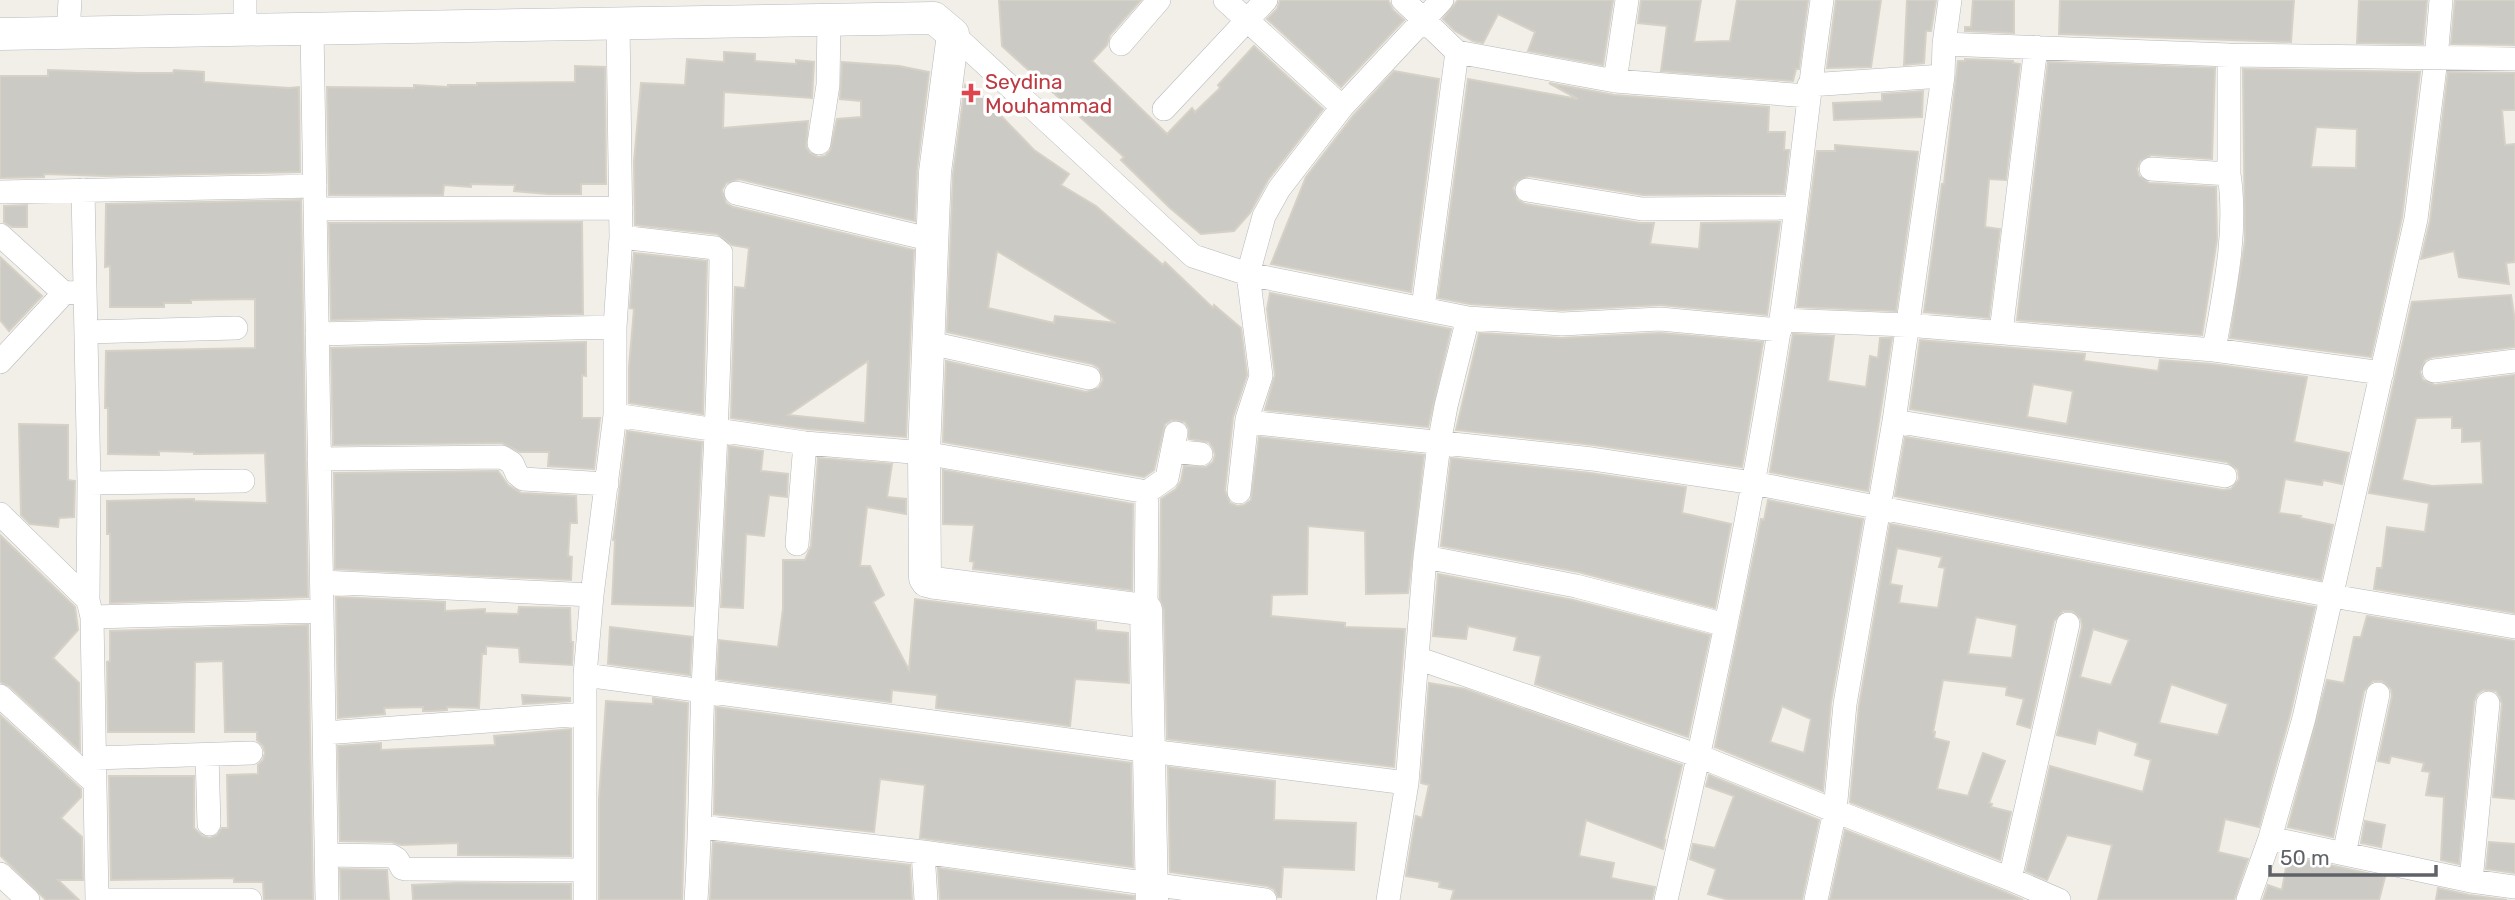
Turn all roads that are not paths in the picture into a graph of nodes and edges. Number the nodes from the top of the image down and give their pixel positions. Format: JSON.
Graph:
{"nodes":[{"id":1,"x":70,"y":0,"type":"edge"},
{"id":2,"x":1159,"y":0,"type":"edge"},
{"id":3,"x":1225,"y":0,"type":"edge"},
{"id":4,"x":1266,"y":0,"type":"edge"},
{"id":5,"x":1403,"y":0,"type":"edge"},
{"id":6,"x":1442,"y":0,"type":"edge"},
{"id":7,"x":1627,"y":0,"type":"edge"},
{"id":8,"x":1822,"y":0,"type":"edge"},
{"id":9,"x":1950,"y":0,"type":"edge"},
{"id":10,"x":2441,"y":0,"type":"edge"},
{"id":11,"x":739,"y":11,"type":"edge"},
{"id":12,"x":245,"y":15,"type":"edge"},
{"id":13,"x":947,"y":17,"type":"edge"},
{"id":14,"x":829,"y":20,"type":"junction"},
{"id":15,"x":1247,"y":20,"type":"junction"},
{"id":16,"x":1423,"y":20,"type":"junction"},
{"id":17,"x":618,"y":23,"type":"junction"},
{"id":18,"x":312,"y":29,"type":"junction"},
{"id":19,"x":68,"y":33,"type":"junction"},
{"id":20,"x":0,"y":34,"type":"edge"},
{"id":21,"x":1121,"y":44,"type":"dead end"},
{"id":22,"x":1944,"y":44,"type":"junction"},
{"id":23,"x":2036,"y":47,"type":"junction"},
{"id":24,"x":1457,"y":52,"type":"junction"},
{"id":25,"x":2229,"y":55,"type":"junction"},
{"id":26,"x":2436,"y":59,"type":"junction"},
{"id":27,"x":2515,"y":59,"type":"edge"},
{"id":28,"x":1944,"y":76,"type":"junction"},
{"id":29,"x":1615,"y":81,"type":"junction"},
{"id":30,"x":1809,"y":91,"type":"junction"},
{"id":31,"x":1342,"y":107,"type":"junction"},
{"id":32,"x":1164,"y":109,"type":"dead end"},
{"id":33,"x":819,"y":143,"type":"dead end"},
{"id":34,"x":2151,"y":169,"type":"dead end"},
{"id":35,"x":2229,"y":174,"type":"junction"},
{"id":36,"x":315,"y":186,"type":"junction"},
{"id":37,"x":83,"y":190,"type":"junction"},
{"id":38,"x":1527,"y":190,"type":"dead end"},
{"id":39,"x":0,"y":192,"type":"edge"},
{"id":40,"x":736,"y":193,"type":"dead end"},
{"id":41,"x":621,"y":208,"type":"junction"},
{"id":42,"x":1795,"y":208,"type":"junction"},
{"id":43,"x":315,"y":209,"type":"junction"},
{"id":44,"x":0,"y":235,"type":"edge"},
{"id":45,"x":621,"y":237,"type":"junction"},
{"id":46,"x":933,"y":240,"type":"junction"},
{"id":47,"x":1248,"y":274,"type":"junction"},
{"id":48,"x":74,"y":292,"type":"junction"},
{"id":49,"x":1423,"y":308,"type":"junction"},
{"id":50,"x":1468,"y":318,"type":"junction"},
{"id":51,"x":1780,"y":325,"type":"junction"},
{"id":52,"x":1907,"y":325,"type":"junction"},
{"id":53,"x":615,"y":327,"type":"junction"},
{"id":54,"x":236,"y":328,"type":"dead end"},
{"id":55,"x":86,"y":332,"type":"junction"},
{"id":56,"x":2001,"y":332,"type":"junction"},
{"id":57,"x":317,"y":334,"type":"junction"},
{"id":58,"x":930,"y":343,"type":"junction"},
{"id":59,"x":2214,"y":350,"type":"junction"},
{"id":60,"x":2515,"y":361,"type":"edge"},
{"id":61,"x":0,"y":362,"type":"edge"},
{"id":62,"x":2434,"y":371,"type":"dead end"},
{"id":63,"x":2382,"y":373,"type":"junction"},
{"id":64,"x":1089,"y":378,"type":"dead end"},
{"id":65,"x":615,"y":415,"type":"junction"},
{"id":66,"x":1248,"y":422,"type":"junction"},
{"id":67,"x":1894,"y":422,"type":"junction"},
{"id":68,"x":716,"y":430,"type":"junction"},
{"id":69,"x":805,"y":443,"type":"junction"},
{"id":70,"x":1439,"y":443,"type":"junction"},
{"id":71,"x":924,"y":453,"type":"junction"},
{"id":72,"x":1201,"y":454,"type":"dead end"},
{"id":73,"x":319,"y":459,"type":"junction"},
{"id":74,"x":2225,"y":476,"type":"dead end"},
{"id":75,"x":243,"y":481,"type":"dead end"},
{"id":76,"x":89,"y":483,"type":"junction"},
{"id":77,"x":1753,"y":483,"type":"junction"},
{"id":78,"x":607,"y":484,"type":"junction"},
{"id":79,"x":1147,"y":492,"type":"junction"},
{"id":80,"x":1239,"y":492,"type":"dead end"},
{"id":81,"x":1878,"y":509,"type":"junction"},
{"id":82,"x":0,"y":514,"type":"edge"},
{"id":83,"x":797,"y":544,"type":"dead end"},
{"id":84,"x":1425,"y":557,"type":"junction"},
{"id":85,"x":322,"y":582,"type":"junction"},
{"id":86,"x":592,"y":595,"type":"junction"},
{"id":87,"x":2332,"y":596,"type":"junction"},
{"id":88,"x":90,"y":608,"type":"junction"},
{"id":89,"x":1146,"y":610,"type":"junction"},
{"id":90,"x":322,"y":611,"type":"junction"},
{"id":91,"x":2068,"y":624,"type":"dead end"},
{"id":92,"x":1726,"y":625,"type":"junction"},
{"id":93,"x":2515,"y":628,"type":"edge"},
{"id":94,"x":1417,"y":657,"type":"junction"},
{"id":95,"x":584,"y":675,"type":"junction"},
{"id":96,"x":703,"y":692,"type":"junction"},
{"id":97,"x":2378,"y":694,"type":"dead end"},
{"id":98,"x":0,"y":696,"type":"edge"},
{"id":99,"x":2487,"y":703,"type":"dead end"},
{"id":100,"x":585,"y":714,"type":"junction"},
{"id":101,"x":324,"y":733,"type":"junction"},
{"id":102,"x":1150,"y":751,"type":"junction"},
{"id":103,"x":251,"y":753,"type":"dead end"},
{"id":104,"x":207,"y":755,"type":"junction"},
{"id":105,"x":1699,"y":756,"type":"junction"},
{"id":106,"x":94,"y":758,"type":"junction"},
{"id":107,"x":95,"y":783,"type":"junction"},
{"id":108,"x":1407,"y":783,"type":"junction"},
{"id":109,"x":1835,"y":811,"type":"junction"},
{"id":110,"x":209,"y":824,"type":"dead end"},
{"id":111,"x":701,"y":827,"type":"junction"},
{"id":112,"x":2270,"y":838,"type":"junction"},
{"id":113,"x":923,"y":852,"type":"junction"},
{"id":114,"x":2344,"y":854,"type":"junction"},
{"id":115,"x":326,"y":855,"type":"junction"},
{"id":116,"x":585,"y":870,"type":"junction"},
{"id":117,"x":0,"y":874,"type":"edge"},
{"id":118,"x":2010,"y":878,"type":"junction"},
{"id":119,"x":2471,"y":881,"type":"junction"},
{"id":120,"x":2515,"y":887,"type":"edge"},
{"id":121,"x":1151,"y":892,"type":"edge"},
{"id":122,"x":28,"y":900,"type":"edge"},
{"id":123,"x":97,"y":900,"type":"edge"},
{"id":124,"x":250,"y":900,"type":"edge"},
{"id":125,"x":327,"y":900,"type":"edge"},
{"id":126,"x":585,"y":900,"type":"edge"},
{"id":127,"x":696,"y":900,"type":"edge"},
{"id":128,"x":926,"y":900,"type":"edge"},
{"id":129,"x":1265,"y":900,"type":"edge"},
{"id":130,"x":1388,"y":900,"type":"edge"},
{"id":131,"x":1666,"y":900,"type":"edge"},
{"id":132,"x":1816,"y":900,"type":"edge"},
{"id":133,"x":2059,"y":900,"type":"edge"},
{"id":134,"x":2248,"y":900,"type":"edge"}],
"edges":[{"from":1,"to":19,"type":"street"},
{"from":2,"to":21,"type":"street"},
{"from":3,"to":15,"type":"street"},
{"from":4,"to":15,"type":"street"},
{"from":5,"to":16,"type":"street"},
{"from":6,"to":16,"type":"street"},
{"from":7,"to":29,"type":"street"},
{"from":8,"to":30,"type":"street"},
{"from":9,"to":22,"type":"street"},
{"from":10,"to":26,"type":"street"},
{"from":11,"to":14,"type":"street"},
{"from":11,"to":17,"type":"street"},
{"from":12,"to":18,"type":"street"},
{"from":12,"to":19,"type":"street"},
{"from":13,"to":14,"type":"street"},
{"from":13,"to":46,"type":"street"},
{"from":13,"to":47,"type":"street"},
{"from":14,"to":33,"type":"street"},
{"from":15,"to":31,"type":"street"},
{"from":15,"to":32,"type":"street"},
{"from":16,"to":24,"type":"street"},
{"from":16,"to":31,"type":"street"},
{"from":17,"to":18,"type":"street"},
{"from":17,"to":41,"type":"street"},
{"from":18,"to":36,"type":"street"},
{"from":19,"to":20,"type":"street"},
{"from":22,"to":23,"type":"street"},
{"from":22,"to":28,"type":"street"},
{"from":23,"to":25,"type":"street"},
{"from":23,"to":56,"type":"street"},
{"from":24,"to":29,"type":"street"},
{"from":24,"to":49,"type":"street"},
{"from":25,"to":26,"type":"street"},
{"from":25,"to":35,"type":"street"},
{"from":26,"to":27,"type":"street"},
{"from":26,"to":63,"type":"street"},
{"from":28,"to":30,"type":"street"},
{"from":28,"to":52,"type":"street"},
{"from":29,"to":30,"type":"street"},
{"from":30,"to":42,"type":"street"},
{"from":31,"to":47,"type":"street"},
{"from":34,"to":35,"type":"street"},
{"from":35,"to":59,"type":"street"},
{"from":36,"to":37,"type":"street"},
{"from":36,"to":43,"type":"street"},
{"from":37,"to":39,"type":"street"},
{"from":37,"to":48,"type":"street"},
{"from":38,"to":42,"type":"street"},
{"from":40,"to":46,"type":"street"},
{"from":41,"to":43,"type":"street"},
{"from":41,"to":45,"type":"street"},
{"from":42,"to":51,"type":"street"},
{"from":43,"to":57,"type":"street"},
{"from":44,"to":48,"type":"street"},
{"from":45,"to":53,"type":"street"},
{"from":45,"to":68,"type":"street"},
{"from":46,"to":58,"type":"street"},
{"from":47,"to":49,"type":"street"},
{"from":47,"to":66,"type":"street"},
{"from":48,"to":55,"type":"street"},
{"from":48,"to":61,"type":"street"},
{"from":49,"to":50,"type":"street"},
{"from":50,"to":51,"type":"street"},
{"from":50,"to":70,"type":"street"},
{"from":51,"to":52,"type":"street"},
{"from":51,"to":77,"type":"street"},
{"from":52,"to":56,"type":"street"},
{"from":52,"to":67,"type":"street"},
{"from":53,"to":57,"type":"street"},
{"from":53,"to":65,"type":"street"},
{"from":54,"to":55,"type":"street"},
{"from":55,"to":76,"type":"street"},
{"from":56,"to":59,"type":"street"},
{"from":57,"to":73,"type":"street"},
{"from":58,"to":64,"type":"street"},
{"from":58,"to":71,"type":"street"},
{"from":59,"to":63,"type":"street"},
{"from":60,"to":62,"type":"street"},
{"from":63,"to":87,"type":"street"},
{"from":65,"to":68,"type":"street"},
{"from":65,"to":78,"type":"street"},
{"from":66,"to":70,"type":"street"},
{"from":66,"to":80,"type":"street"},
{"from":67,"to":74,"type":"street"},
{"from":67,"to":81,"type":"street"},
{"from":68,"to":69,"type":"street"},
{"from":68,"to":96,"type":"street"},
{"from":69,"to":71,"type":"street"},
{"from":69,"to":83,"type":"street"},
{"from":70,"to":77,"type":"street"},
{"from":70,"to":84,"type":"street"},
{"from":71,"to":79,"type":"street"},
{"from":71,"to":89,"type":"street"},
{"from":72,"to":79,"type":"street"},
{"from":73,"to":78,"type":"street"},
{"from":73,"to":85,"type":"street"},
{"from":75,"to":76,"type":"street"},
{"from":76,"to":88,"type":"street"},
{"from":77,"to":81,"type":"street"},
{"from":77,"to":92,"type":"street"},
{"from":78,"to":86,"type":"street"},
{"from":79,"to":89,"type":"street"},
{"from":81,"to":87,"type":"street"},
{"from":81,"to":109,"type":"street"},
{"from":82,"to":88,"type":"street"},
{"from":84,"to":92,"type":"street"},
{"from":84,"to":94,"type":"street"},
{"from":85,"to":86,"type":"street"},
{"from":85,"to":90,"type":"street"},
{"from":86,"to":95,"type":"street"},
{"from":87,"to":93,"type":"street"},
{"from":87,"to":112,"type":"street"},
{"from":88,"to":90,"type":"street"},
{"from":88,"to":106,"type":"street"},
{"from":89,"to":102,"type":"street"},
{"from":90,"to":101,"type":"street"},
{"from":91,"to":118,"type":"street"},
{"from":92,"to":105,"type":"street"},
{"from":94,"to":105,"type":"street"},
{"from":94,"to":108,"type":"street"},
{"from":95,"to":96,"type":"street"},
{"from":95,"to":100,"type":"street"},
{"from":96,"to":102,"type":"street"},
{"from":96,"to":111,"type":"street"},
{"from":97,"to":114,"type":"street"},
{"from":98,"to":107,"type":"street"},
{"from":99,"to":119,"type":"street"},
{"from":100,"to":101,"type":"street"},
{"from":100,"to":116,"type":"street"},
{"from":101,"to":115,"type":"street"},
{"from":102,"to":108,"type":"street"},
{"from":102,"to":121,"type":"street"},
{"from":103,"to":104,"type":"street"},
{"from":104,"to":106,"type":"street"},
{"from":104,"to":110,"type":"street"},
{"from":105,"to":109,"type":"street"},
{"from":105,"to":131,"type":"street"},
{"from":106,"to":107,"type":"street"},
{"from":107,"to":123,"type":"street"},
{"from":108,"to":130,"type":"street"},
{"from":109,"to":118,"type":"street"},
{"from":109,"to":132,"type":"street"},
{"from":111,"to":113,"type":"street"},
{"from":111,"to":127,"type":"street"},
{"from":112,"to":114,"type":"street"},
{"from":112,"to":134,"type":"street"},
{"from":113,"to":121,"type":"street"},
{"from":113,"to":128,"type":"street"},
{"from":114,"to":119,"type":"street"},
{"from":115,"to":116,"type":"street"},
{"from":115,"to":125,"type":"street"},
{"from":116,"to":126,"type":"street"},
{"from":117,"to":122,"type":"street"},
{"from":118,"to":133,"type":"street"},
{"from":119,"to":120,"type":"street"},
{"from":121,"to":129,"type":"street"},
{"from":123,"to":124,"type":"street"}]}
